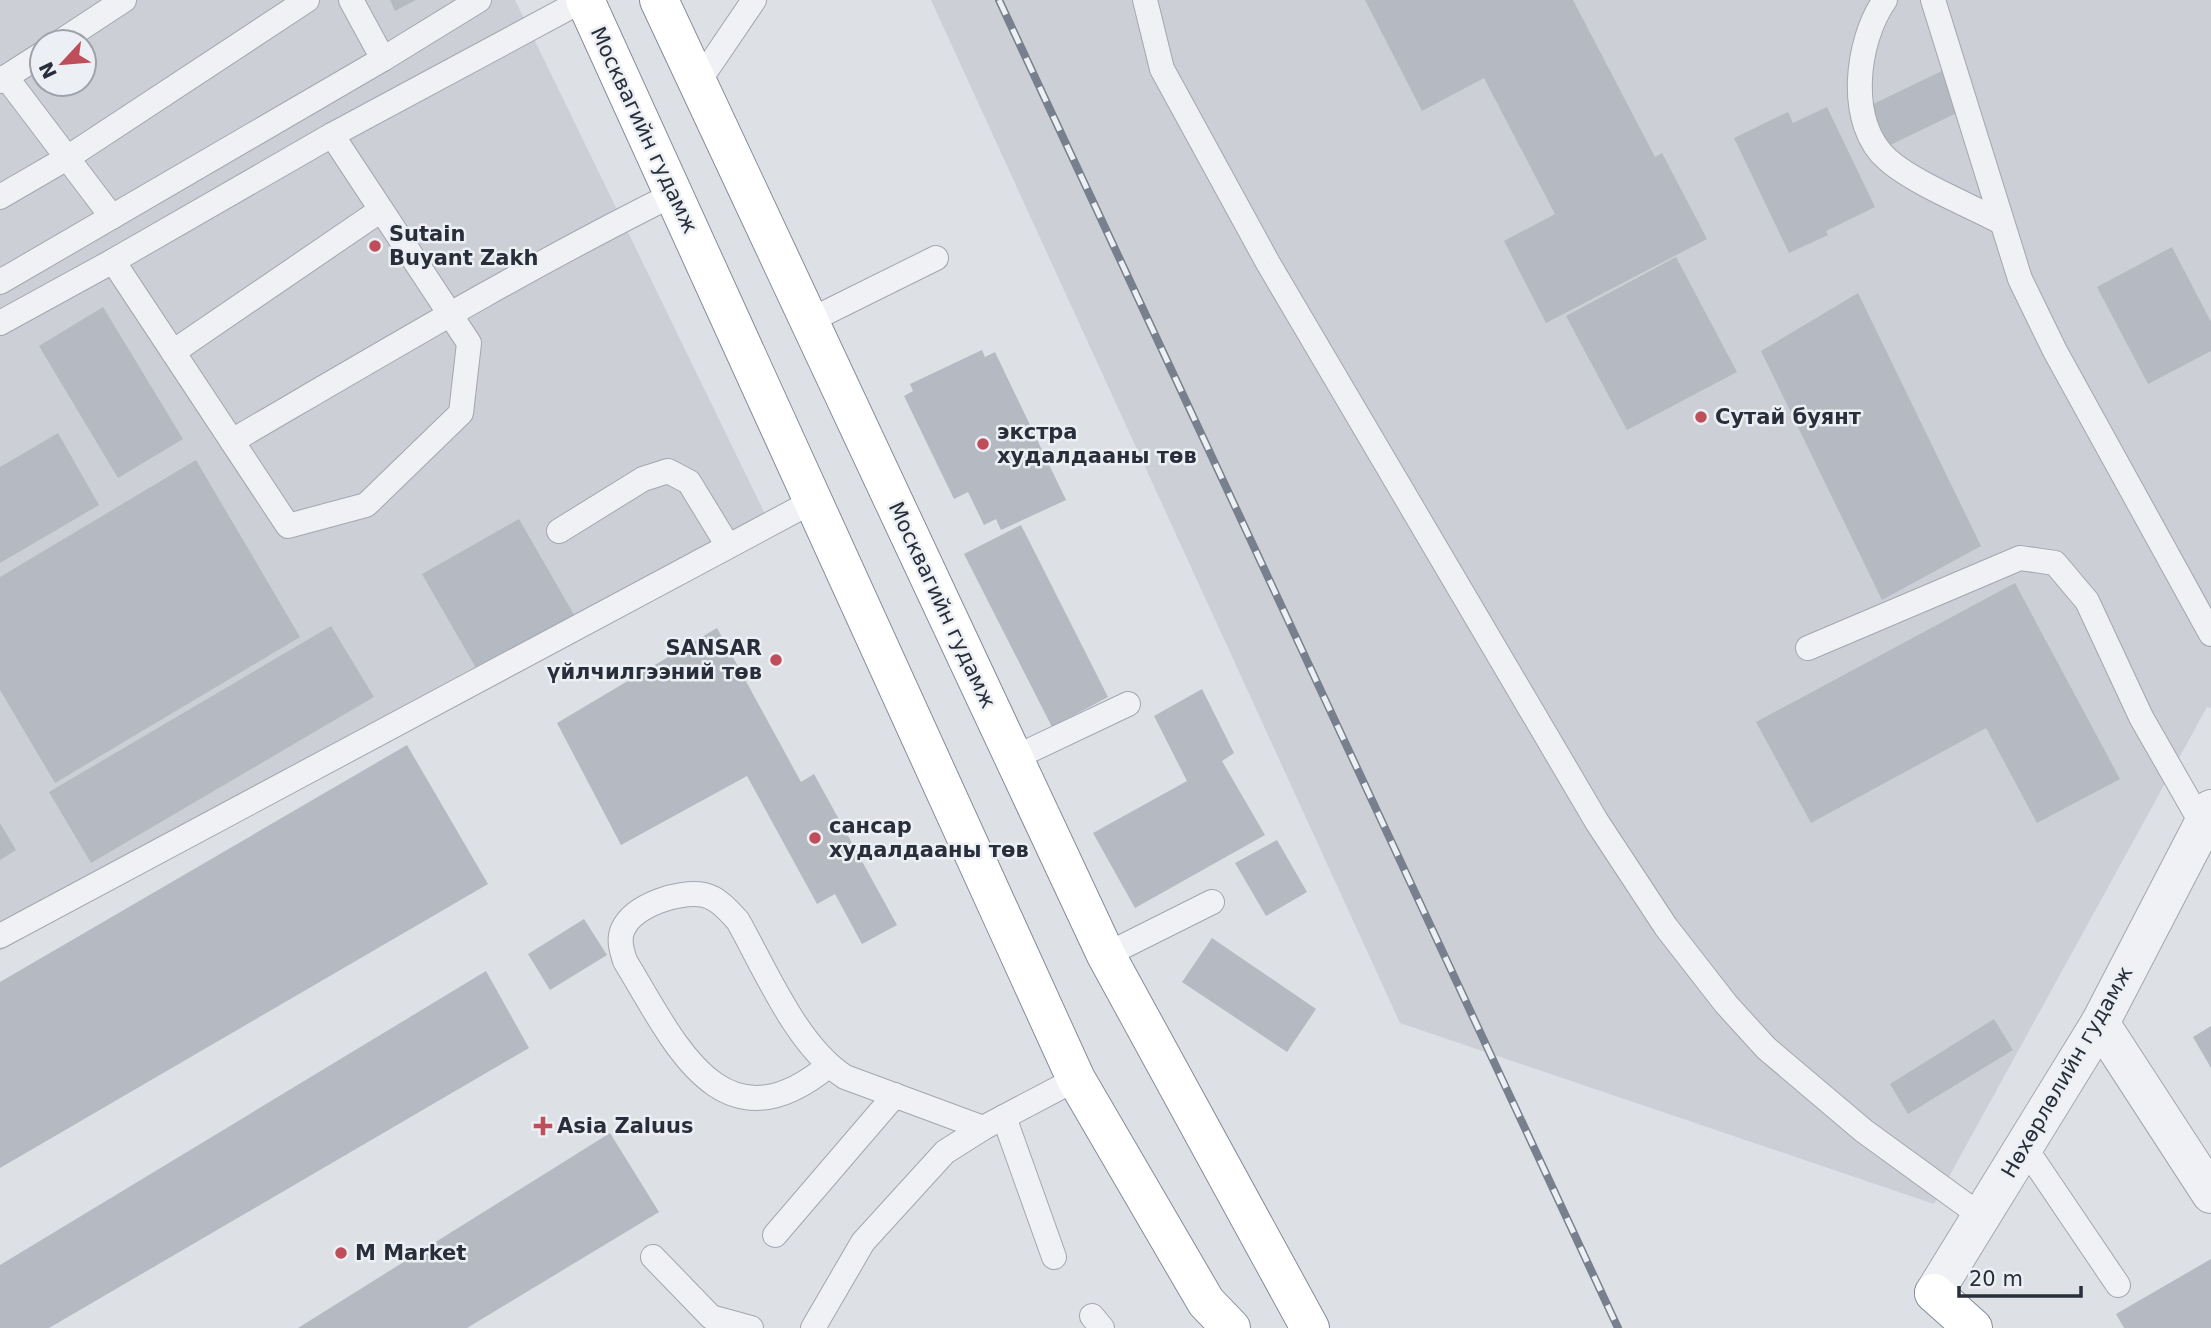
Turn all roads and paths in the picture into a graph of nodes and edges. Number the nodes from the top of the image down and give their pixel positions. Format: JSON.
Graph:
{"nodes":[{"id":1,"x":124,"y":0,"type":"edge"},
{"id":2,"x":307,"y":0,"type":"edge"},
{"id":3,"x":351,"y":0,"type":"edge"},
{"id":4,"x":479,"y":0,"type":"edge"},
{"id":5,"x":584,"y":0,"type":"edge"},
{"id":6,"x":659,"y":0,"type":"edge"},
{"id":7,"x":754,"y":0,"type":"edge"},
{"id":8,"x":1145,"y":0,"type":"edge"},
{"id":9,"x":1885,"y":0,"type":"edge"},
{"id":10,"x":1933,"y":0,"type":"edge"},
{"id":11,"x":81,"y":28,"type":"edge"},
{"id":12,"x":383,"y":60,"type":"junction"},
{"id":13,"x":28,"y":63,"type":"edge"},
{"id":14,"x":3,"y":79,"type":"edge"},
{"id":15,"x":696,"y":84,"type":"junction"},
{"id":16,"x":332,"y":135,"type":"junction"},
{"id":17,"x":67,"y":158,"type":"junction"},
{"id":18,"x":674,"y":194,"type":"junction"},
{"id":19,"x":0,"y":197,"type":"edge"},
{"id":20,"x":381,"y":210,"type":"junction"},
{"id":21,"x":112,"y":216,"type":"junction"},
{"id":22,"x":2001,"y":222,"type":"junction"},
{"id":23,"x":936,"y":258,"type":"dead end"},
{"id":24,"x":113,"y":261,"type":"junction"},
{"id":25,"x":0,"y":282,"type":"edge"},
{"id":26,"x":449,"y":314,"type":"junction"},
{"id":27,"x":809,"y":321,"type":"junction"},
{"id":28,"x":0,"y":323,"type":"edge"},
{"id":29,"x":173,"y":352,"type":"junction"},
{"id":30,"x":232,"y":441,"type":"junction"},
{"id":31,"x":815,"y":500,"type":"junction"},
{"id":32,"x":559,"y":531,"type":"dead end"},
{"id":33,"x":728,"y":546,"type":"junction"},
{"id":34,"x":2211,"y":634,"type":"edge"},
{"id":35,"x":1808,"y":648,"type":"dead end"},
{"id":36,"x":1128,"y":704,"type":"dead end"},
{"id":37,"x":1014,"y":758,"type":"junction"},
{"id":38,"x":2208,"y":823,"type":"edge"},
{"id":39,"x":1212,"y":902,"type":"dead end"},
{"id":40,"x":0,"y":936,"type":"edge"},
{"id":41,"x":1106,"y":955,"type":"junction"},
{"id":42,"x":2100,"y":1023,"type":"junction"},
{"id":43,"x":828,"y":1066,"type":"junction"},
{"id":44,"x":1076,"y":1079,"type":"junction"},
{"id":45,"x":895,"y":1095,"type":"junction"},
{"id":46,"x":993,"y":1122,"type":"junction"},
{"id":47,"x":2024,"y":1146,"type":"junction"},
{"id":48,"x":2211,"y":1194,"type":"edge"},
{"id":49,"x":1981,"y":1216,"type":"junction"},
{"id":50,"x":775,"y":1235,"type":"dead end"},
{"id":51,"x":653,"y":1257,"type":"dead end"},
{"id":52,"x":1054,"y":1257,"type":"dead end"},
{"id":53,"x":2118,"y":1285,"type":"dead end"},
{"id":54,"x":1932,"y":1310,"type":"edge"},
{"id":55,"x":751,"y":1328,"type":"edge"},
{"id":56,"x":814,"y":1328,"type":"edge"},
{"id":57,"x":1231,"y":1328,"type":"edge"},
{"id":58,"x":1310,"y":1328,"type":"edge"},
{"id":59,"x":1973,"y":1328,"type":"edge"}],
"edges":[{"from":1,"to":11,"type":"lane"},
{"from":2,"to":17,"type":"lane"},
{"from":3,"to":12,"type":"lane"},
{"from":4,"to":12,"type":"lane"},
{"from":5,"to":16,"type":"lane"},
{"from":5,"to":18,"type":"highway","name":"Москвагийн гудамж"},
{"from":6,"to":15,"type":"highway","name":"Москвагийн гудамж"},
{"from":7,"to":15,"type":"lane"},
{"from":8,"to":49,"type":"lane"},
{"from":9,"to":22,"type":"lane"},
{"from":10,"to":22,"type":"lane"},
{"from":12,"to":21,"type":"lane"},
{"from":13,"to":14,"type":"lane"},
{"from":14,"to":17,"type":"lane"},
{"from":15,"to":27,"type":"highway","name":"Москвагийн гудамж"},
{"from":16,"to":20,"type":"lane"},
{"from":16,"to":24,"type":"lane"},
{"from":17,"to":19,"type":"lane"},
{"from":17,"to":21,"type":"lane"},
{"from":18,"to":26,"type":"lane"},
{"from":18,"to":31,"type":"highway","name":"Москвагийн гудамж"},
{"from":20,"to":26,"type":"lane"},
{"from":20,"to":29,"type":"lane"},
{"from":21,"to":25,"type":"lane"},
{"from":22,"to":34,"type":"lane"},
{"from":23,"to":27,"type":"lane"},
{"from":24,"to":28,"type":"lane"},
{"from":24,"to":29,"type":"lane"},
{"from":26,"to":30,"type":"lane"},
{"from":26,"to":30,"type":"lane"},
{"from":27,"to":37,"type":"highway","name":"Москвагийн гудамж"},
{"from":29,"to":30,"type":"lane"},
{"from":31,"to":33,"type":"lane"},
{"from":31,"to":44,"type":"highway","name":"Москвагийн гудамж"},
{"from":32,"to":33,"type":"lane"},
{"from":33,"to":40,"type":"lane"},
{"from":35,"to":38,"type":"lane"},
{"from":36,"to":37,"type":"lane"},
{"from":37,"to":41,"type":"highway","name":"Москвагийн гудамж"},
{"from":38,"to":42,"type":"street","name":"Нөхөрлөлийн гудамж"},
{"from":39,"to":41,"type":"lane"},
{"from":41,"to":58,"type":"highway","name":"Москвагийн гудамж"},
{"from":42,"to":47,"type":"street","name":"Нөхөрлөлийн гудамж"},
{"from":42,"to":48,"type":"street"},
{"from":43,"to":43,"type":"lane"},
{"from":43,"to":45,"type":"lane"},
{"from":44,"to":46,"type":"lane"},
{"from":44,"to":57,"type":"highway","name":"Москвагийн гудамж"},
{"from":45,"to":46,"type":"lane"},
{"from":45,"to":50,"type":"lane"},
{"from":46,"to":52,"type":"lane"},
{"from":46,"to":56,"type":"lane"},
{"from":47,"to":49,"type":"street","name":"Нөхөрлөлийн гудамж"},
{"from":47,"to":53,"type":"lane"},
{"from":49,"to":54,"type":"street","name":"Нөхөрлөлийн гудамж"},
{"from":51,"to":55,"type":"lane"},
{"from":54,"to":59,"type":"highway"}]}
